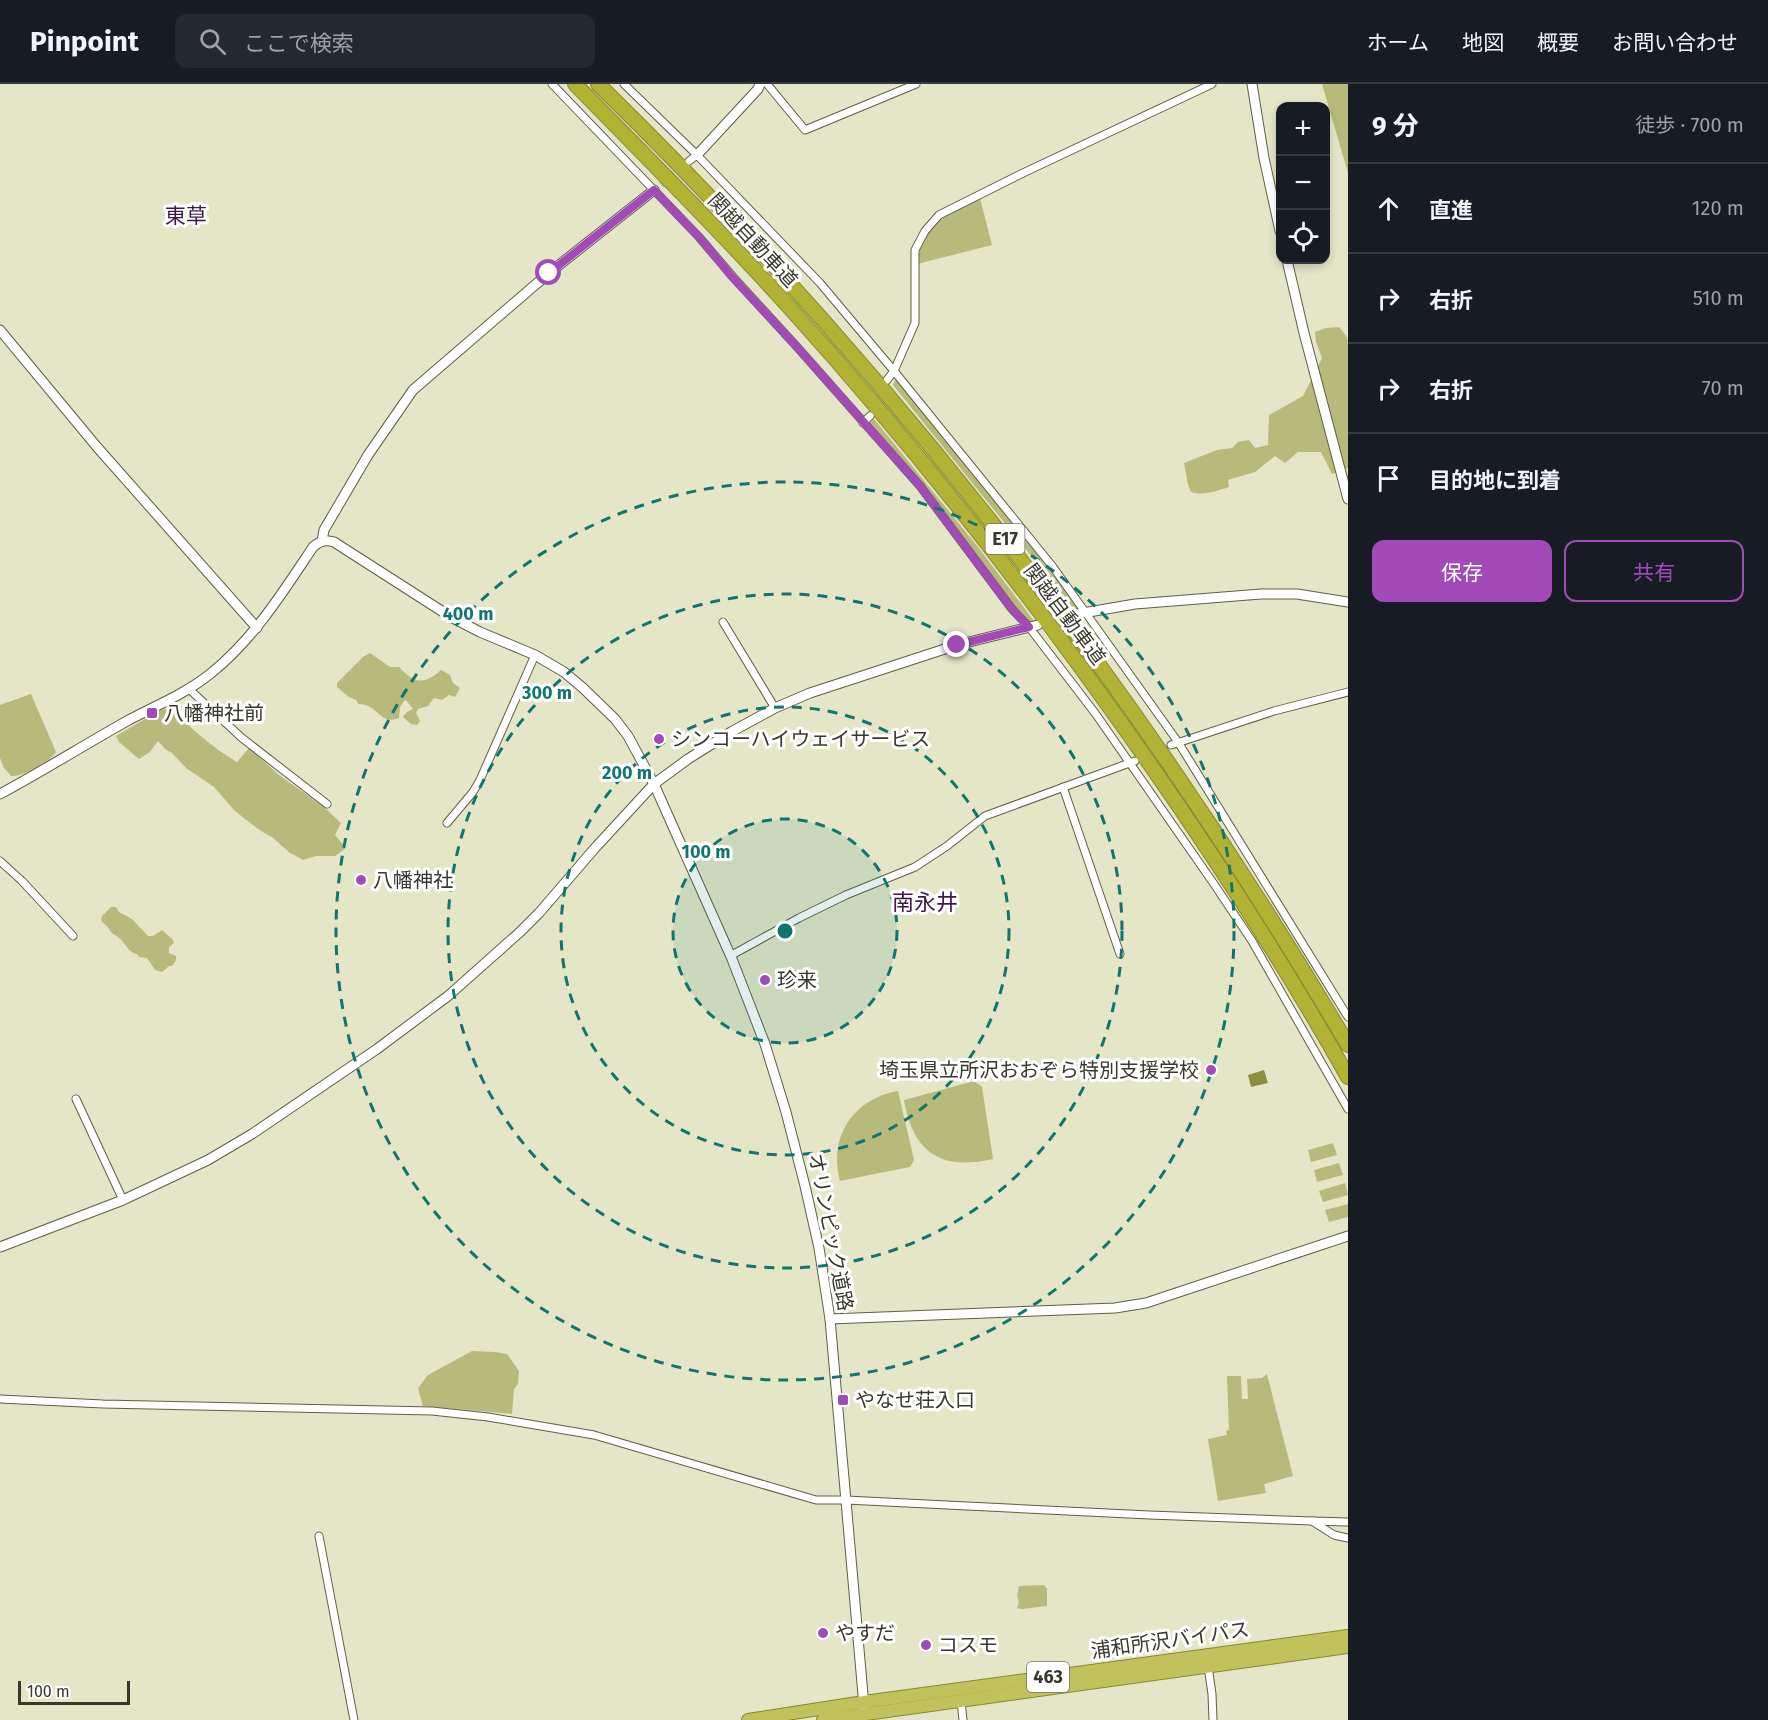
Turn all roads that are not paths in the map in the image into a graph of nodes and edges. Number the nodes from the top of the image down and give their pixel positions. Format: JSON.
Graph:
{"nodes":[{"id":1,"x":552,"y":84,"type":"edge"},
{"id":2,"x":575,"y":84,"type":"edge"},
{"id":3,"x":598,"y":84,"type":"edge"},
{"id":4,"x":624,"y":84,"type":"edge"},
{"id":5,"x":760,"y":84,"type":"edge"},
{"id":6,"x":767,"y":84,"type":"edge"},
{"id":7,"x":916,"y":84,"type":"edge"},
{"id":8,"x":1212,"y":84,"type":"edge"},
{"id":9,"x":1252,"y":84,"type":"edge"},
{"id":10,"x":693,"y":158,"type":"junction"},
{"id":11,"x":657,"y":188,"type":"junction"},
{"id":12,"x":1276,"y":210,"type":"edge"},
{"id":13,"x":1288,"y":264,"type":"edge"},
{"id":14,"x":0,"y":330,"type":"edge"},
{"id":15,"x":894,"y":371,"type":"junction"},
{"id":16,"x":887,"y":380,"type":"tunnel mouth"},
{"id":17,"x":870,"y":416,"type":"tunnel mouth"},
{"id":18,"x":863,"y":423,"type":"junction"},
{"id":19,"x":1348,"y":499,"type":"edge"},
{"id":20,"x":322,"y":541,"type":"junction"},
{"id":21,"x":1348,"y":602,"type":"edge"},
{"id":22,"x":1081,"y":613,"type":"junction"},
{"id":23,"x":723,"y":621,"type":"dead end"},
{"id":24,"x":1033,"y":626,"type":"junction"},
{"id":25,"x":256,"y":628,"type":"junction"},
{"id":26,"x":535,"y":655,"type":"junction"},
{"id":27,"x":189,"y":689,"type":"junction"},
{"id":28,"x":1348,"y":692,"type":"edge"},
{"id":29,"x":775,"y":708,"type":"junction"},
{"id":30,"x":1174,"y":744,"type":"junction"},
{"id":31,"x":1132,"y":762,"type":"junction"},
{"id":32,"x":654,"y":784,"type":"junction"},
{"id":33,"x":1063,"y":787,"type":"junction"},
{"id":34,"x":0,"y":794,"type":"edge"},
{"id":35,"x":327,"y":804,"type":"dead end"},
{"id":36,"x":447,"y":823,"type":"dead end"},
{"id":37,"x":0,"y":861,"type":"edge"},
{"id":38,"x":73,"y":936,"type":"dead end"},
{"id":39,"x":1120,"y":954,"type":"dead end"},
{"id":40,"x":730,"y":956,"type":"junction"},
{"id":41,"x":1348,"y":1017,"type":"edge"},
{"id":42,"x":1348,"y":1045,"type":"edge"},
{"id":43,"x":1348,"y":1077,"type":"edge"},
{"id":44,"x":76,"y":1099,"type":"dead end"},
{"id":45,"x":1348,"y":1109,"type":"edge"},
{"id":46,"x":123,"y":1200,"type":"junction"},
{"id":47,"x":1348,"y":1236,"type":"edge"},
{"id":48,"x":0,"y":1247,"type":"edge"},
{"id":49,"x":831,"y":1319,"type":"junction"},
{"id":50,"x":0,"y":1399,"type":"edge"},
{"id":51,"x":846,"y":1500,"type":"junction"},
{"id":52,"x":1312,"y":1521,"type":"junction"},
{"id":53,"x":1348,"y":1522,"type":"edge"},
{"id":54,"x":319,"y":1536,"type":"dead end"},
{"id":55,"x":1348,"y":1538,"type":"edge"},
{"id":56,"x":1348,"y":1636,"type":"edge"},
{"id":57,"x":1348,"y":1647,"type":"edge"},
{"id":58,"x":1208,"y":1666,"type":"junction"},
{"id":59,"x":961,"y":1701,"type":"junction"},
{"id":60,"x":864,"y":1712,"type":"edge"},
{"id":61,"x":354,"y":1720,"type":"edge"},
{"id":62,"x":748,"y":1720,"type":"edge"},
{"id":63,"x":823,"y":1720,"type":"edge"},
{"id":64,"x":963,"y":1720,"type":"edge"},
{"id":65,"x":1213,"y":1720,"type":"edge"}],
"edges":[{"from":1,"to":11,"type":"street"},
{"from":2,"to":43,"type":"highway","name":"関越自動車道","number":"E17"},
{"from":3,"to":42,"type":"highway","name":"関越自動車道","number":"E17"},
{"from":4,"to":10,"type":"street"},
{"from":5,"to":10,"type":"street"},
{"from":6,"to":7,"type":"street"},
{"from":8,"to":15,"type":"street"},
{"from":9,"to":12,"type":"street"},
{"from":10,"to":15,"type":"street"},
{"from":11,"to":18,"type":"street"},
{"from":11,"to":20,"type":"street"},
{"from":13,"to":19,"type":"street"},
{"from":14,"to":25,"type":"street"},
{"from":15,"to":16,"type":"street"},
{"from":15,"to":22,"type":"street"},
{"from":17,"to":18,"type":"street"},
{"from":18,"to":24,"type":"street"},
{"from":20,"to":25,"type":"street"},
{"from":20,"to":26,"type":"street","name":"オリンピック道路"},
{"from":21,"to":22,"type":"street"},
{"from":22,"to":30,"type":"street"},
{"from":23,"to":29,"type":"street"},
{"from":24,"to":29,"type":"street"},
{"from":24,"to":31,"type":"street"},
{"from":25,"to":27,"type":"street"},
{"from":26,"to":32,"type":"street","name":"オリンピック道路"},
{"from":26,"to":36,"type":"street"},
{"from":27,"to":34,"type":"street"},
{"from":27,"to":35,"type":"street"},
{"from":28,"to":30,"type":"street"},
{"from":29,"to":32,"type":"street"},
{"from":30,"to":41,"type":"street"},
{"from":31,"to":33,"type":"street"},
{"from":31,"to":45,"type":"street"},
{"from":32,"to":40,"type":"street","name":"オリンピック道路"},
{"from":32,"to":46,"type":"street"},
{"from":33,"to":39,"type":"street"},
{"from":33,"to":40,"type":"street"},
{"from":37,"to":38,"type":"street"},
{"from":40,"to":49,"type":"street","name":"オリンピック道路"},
{"from":44,"to":46,"type":"street"},
{"from":46,"to":48,"type":"street"},
{"from":47,"to":49,"type":"street"},
{"from":49,"to":51,"type":"street","name":"オリンピック道路"},
{"from":50,"to":51,"type":"street"},
{"from":51,"to":52,"type":"street"},
{"from":51,"to":60,"type":"street","name":"オリンピック道路"},
{"from":52,"to":53,"type":"street"},
{"from":52,"to":55,"type":"street"},
{"from":54,"to":61,"type":"street"},
{"from":56,"to":60,"type":"highway","name":"浦和所沢バイパス","number":"463"},
{"from":57,"to":58,"type":"highway","name":"浦和所沢バイパス","number":"463"},
{"from":58,"to":59,"type":"highway","name":"浦和所沢バイパス","number":"463"},
{"from":58,"to":65,"type":"street"},
{"from":59,"to":60,"type":"highway","name":"浦和所沢バイパス","number":"463"},
{"from":59,"to":64,"type":"street"},
{"from":60,"to":62,"type":"highway","name":"浦和所沢バイパス","number":"463"},
{"from":60,"to":63,"type":"highway","name":"浦和所沢バイパス","number":"463"}]}
